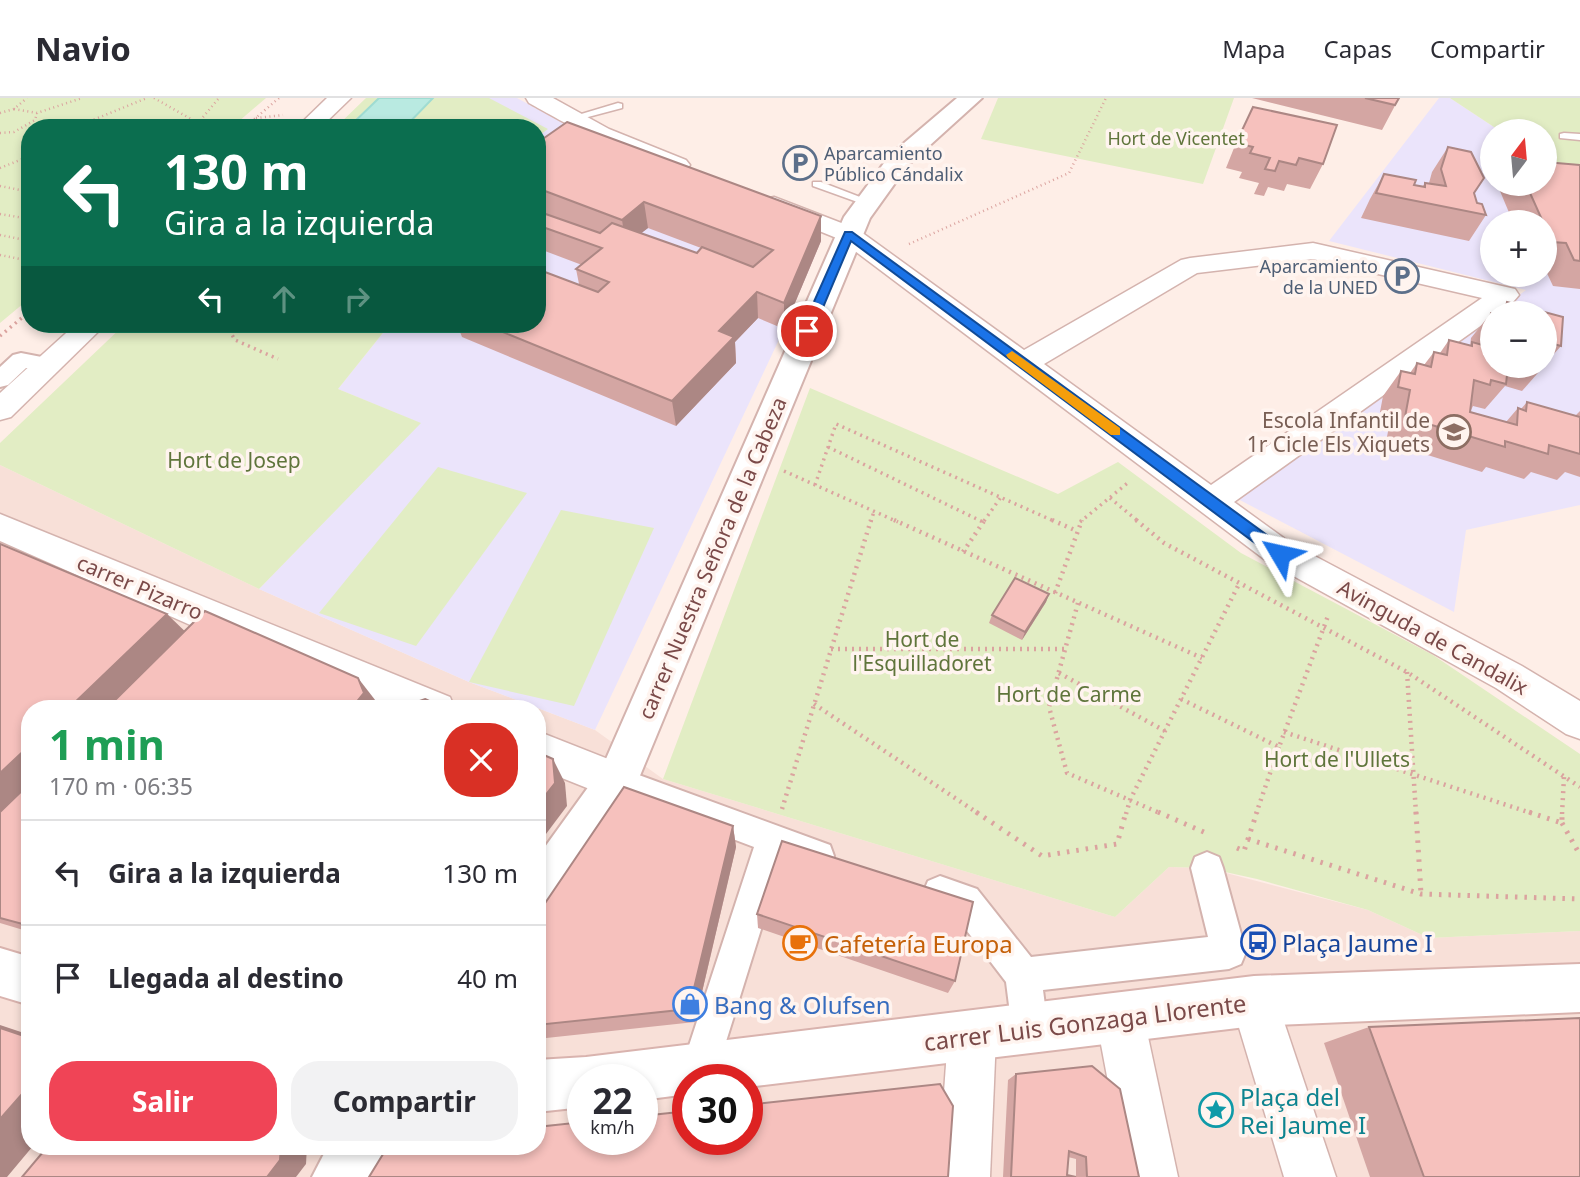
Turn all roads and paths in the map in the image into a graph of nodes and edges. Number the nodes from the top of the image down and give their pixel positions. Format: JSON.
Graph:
{"nodes":[{"id":1,"x":27,"y":98,"type":"edge"},
{"id":2,"x":66,"y":98,"type":"edge"},
{"id":3,"x":82,"y":98,"type":"edge"},
{"id":4,"x":147,"y":98,"type":"edge"},
{"id":5,"x":154,"y":98,"type":"edge"},
{"id":6,"x":219,"y":98,"type":"edge"},
{"id":7,"x":279,"y":98,"type":"edge"},
{"id":8,"x":340,"y":98,"type":"edge"},
{"id":9,"x":537,"y":98,"type":"edge"},
{"id":10,"x":971,"y":98,"type":"edge"},
{"id":11,"x":1105,"y":98,"type":"edge"},
{"id":12,"x":61,"y":105,"type":"junction"},
{"id":13,"x":618,"y":106,"type":"dead end"},
{"id":14,"x":14,"y":109,"type":"junction"},
{"id":15,"x":0,"y":113,"type":"edge"},
{"id":16,"x":37,"y":113,"type":"junction"},
{"id":17,"x":573,"y":118,"type":"junction"},
{"id":18,"x":36,"y":119,"type":"edge"},
{"id":19,"x":95,"y":119,"type":"edge"},
{"id":20,"x":191,"y":119,"type":"edge"},
{"id":21,"x":201,"y":119,"type":"edge"},
{"id":22,"x":254,"y":119,"type":"edge"},
{"id":23,"x":317,"y":119,"type":"edge"},
{"id":24,"x":21,"y":129,"type":"edge"},
{"id":25,"x":0,"y":133,"type":"edge"},
{"id":26,"x":1564,"y":136,"type":"dead end"},
{"id":27,"x":1580,"y":137,"type":"edge"},
{"id":28,"x":21,"y":160,"type":"edge"},
{"id":29,"x":0,"y":168,"type":"edge"},
{"id":30,"x":703,"y":175,"type":"edge"},
{"id":31,"x":817,"y":184,"type":"dead end"},
{"id":32,"x":0,"y":186,"type":"edge"},
{"id":33,"x":21,"y":190,"type":"edge"},
{"id":34,"x":754,"y":196,"type":"edge"},
{"id":35,"x":867,"y":202,"type":"junction"},
{"id":36,"x":0,"y":214,"type":"edge"},
{"id":37,"x":21,"y":218,"type":"edge"},
{"id":38,"x":848,"y":234,"type":"junction"},
{"id":39,"x":0,"y":235,"type":"edge"},
{"id":40,"x":21,"y":239,"type":"edge"},
{"id":41,"x":3,"y":256,"type":"edge"},
{"id":42,"x":880,"y":258,"type":"junction"},
{"id":43,"x":21,"y":259,"type":"edge"},
{"id":44,"x":0,"y":262,"type":"edge"},
{"id":45,"x":21,"y":318,"type":"edge"},
{"id":46,"x":83,"y":333,"type":"edge"},
{"id":47,"x":231,"y":333,"type":"edge"},
{"id":48,"x":0,"y":336,"type":"edge"},
{"id":49,"x":278,"y":359,"type":"dead end"},
{"id":50,"x":1023,"y":363,"type":"junction"},
{"id":51,"x":49,"y":365,"type":"junction"},
{"id":52,"x":0,"y":380,"type":"edge"},
{"id":53,"x":0,"y":410,"type":"edge"},
{"id":54,"x":828,"y":447,"type":"junction"},
{"id":55,"x":754,"y":458,"type":"junction"},
{"id":56,"x":1155,"y":461,"type":"junction"},
{"id":57,"x":815,"y":485,"type":"junction"},
{"id":58,"x":1001,"y":497,"type":"junction"},
{"id":59,"x":1110,"y":498,"type":"junction"},
{"id":60,"x":1210,"y":502,"type":"junction"},
{"id":61,"x":874,"y":511,"type":"junction"},
{"id":62,"x":984,"y":521,"type":"junction"},
{"id":63,"x":0,"y":527,"type":"edge"},
{"id":64,"x":1077,"y":531,"type":"junction"},
{"id":65,"x":963,"y":552,"type":"junction"},
{"id":66,"x":1240,"y":582,"type":"junction"},
{"id":67,"x":1339,"y":586,"type":"junction"},
{"id":68,"x":1055,"y":593,"type":"junction"},
{"id":69,"x":1078,"y":603,"type":"junction"},
{"id":70,"x":226,"y":624,"type":"junction"},
{"id":71,"x":1324,"y":626,"type":"junction"},
{"id":72,"x":831,"y":649,"type":"junction"},
{"id":73,"x":1065,"y":649,"type":"junction"},
{"id":74,"x":198,"y":652,"type":"edge"},
{"id":75,"x":1202,"y":658,"type":"junction"},
{"id":76,"x":1407,"y":672,"type":"junction"},
{"id":77,"x":1059,"y":673,"type":"junction"},
{"id":78,"x":1181,"y":699,"type":"junction"},
{"id":79,"x":406,"y":700,"type":"edge"},
{"id":80,"x":814,"y":704,"type":"junction"},
{"id":81,"x":1580,"y":722,"type":"edge"},
{"id":82,"x":1165,"y":731,"type":"junction"},
{"id":83,"x":1284,"y":733,"type":"junction"},
{"id":84,"x":1279,"y":747,"type":"junction"},
{"id":85,"x":546,"y":753,"type":"edge"},
{"id":86,"x":1413,"y":774,"type":"junction"},
{"id":87,"x":1564,"y":776,"type":"junction"},
{"id":88,"x":617,"y":781,"type":"junction"},
{"id":89,"x":1580,"y":788,"type":"edge"},
{"id":90,"x":1130,"y":800,"type":"junction"},
{"id":91,"x":1562,"y":823,"type":"junction"},
{"id":92,"x":773,"y":839,"type":"junction"},
{"id":93,"x":1248,"y":839,"type":"junction"},
{"id":94,"x":1211,"y":852,"type":"junction"},
{"id":95,"x":1580,"y":855,"type":"edge"},
{"id":96,"x":853,"y":867,"type":"edge"},
{"id":97,"x":546,"y":884,"type":"edge"},
{"id":98,"x":915,"y":886,"type":"edge"},
{"id":99,"x":1421,"y":894,"type":"junction"},
{"id":100,"x":1580,"y":899,"type":"edge"},
{"id":101,"x":1176,"y":958,"type":"junction"},
{"id":102,"x":0,"y":972,"type":"edge"},
{"id":103,"x":1023,"y":975,"type":"junction"},
{"id":104,"x":21,"y":978,"type":"edge"},
{"id":105,"x":1580,"y":988,"type":"edge"},
{"id":106,"x":1254,"y":1001,"type":"junction"},
{"id":107,"x":1192,"y":1008,"type":"junction"},
{"id":108,"x":1120,"y":1018,"type":"junction"},
{"id":109,"x":1030,"y":1029,"type":"junction"},
{"id":110,"x":972,"y":1036,"type":"junction"},
{"id":111,"x":702,"y":1064,"type":"edge"},
{"id":112,"x":727,"y":1064,"type":"edge"},
{"id":113,"x":567,"y":1083,"type":"edge"},
{"id":114,"x":546,"y":1085,"type":"edge"},
{"id":115,"x":355,"y":1155,"type":"edge"},
{"id":116,"x":339,"y":1177,"type":"edge"},
{"id":117,"x":964,"y":1177,"type":"edge"},
{"id":118,"x":1152,"y":1177,"type":"edge"},
{"id":119,"x":1310,"y":1177,"type":"edge"}],
"edges":[{"from":1,"to":14,"type":"path"},
{"from":2,"to":12,"type":"path"},
{"from":3,"to":12,"type":"path"},
{"from":4,"to":19,"type":"path"},
{"from":5,"to":20,"type":"path"},
{"from":6,"to":21,"type":"path"},
{"from":7,"to":22,"type":"path"},
{"from":8,"to":23,"type":"street"},
{"from":9,"to":17,"type":"street"},
{"from":10,"to":35,"type":"street","name":"carrer Nuestra Señora de la Cabeza"},
{"from":11,"to":42,"type":"path"},
{"from":12,"to":16,"type":"path"},
{"from":13,"to":17,"type":"lane"},
{"from":14,"to":15,"type":"path"},
{"from":14,"to":16,"type":"path"},
{"from":16,"to":18,"type":"path"},
{"from":17,"to":30,"type":"street"},
{"from":24,"to":25,"type":"path"},
{"from":26,"to":27,"type":"lane"},
{"from":28,"to":29,"type":"path"},
{"from":31,"to":35,"type":"lane"},
{"from":32,"to":33,"type":"path"},
{"from":34,"to":38,"type":"street","name":"Avinguda de Candalix"},
{"from":35,"to":38,"type":"street","name":"carrer Nuestra Señora de la Cabeza"},
{"from":36,"to":37,"type":"path"},
{"from":38,"to":42,"type":"street","name":"Avinguda de Candalix"},
{"from":38,"to":55,"type":"street","name":"carrer Nuestra Señora de la Cabeza"},
{"from":39,"to":40,"type":"path"},
{"from":41,"to":43,"type":"path"},
{"from":41,"to":44,"type":"path"},
{"from":42,"to":50,"type":"street","name":"Avinguda de Candalix"},
{"from":45,"to":48,"type":"path"},
{"from":46,"to":51,"type":"street"},
{"from":47,"to":49,"type":"path"},
{"from":50,"to":56,"type":"street","name":"Avinguda de Candalix"},
{"from":50,"to":60,"type":"street"},
{"from":51,"to":52,"type":"street"},
{"from":51,"to":53,"type":"street"},
{"from":54,"to":57,"type":"path"},
{"from":54,"to":58,"type":"path"},
{"from":54,"to":62,"type":"path"},
{"from":55,"to":57,"type":"path"},
{"from":55,"to":88,"type":"street","name":"carrer Nuestra Señora de la Cabeza"},
{"from":56,"to":59,"type":"path"},
{"from":56,"to":60,"type":"street","name":"Avinguda de Candalix"},
{"from":57,"to":61,"type":"path"},
{"from":58,"to":62,"type":"path"},
{"from":58,"to":64,"type":"path"},
{"from":59,"to":64,"type":"path"},
{"from":59,"to":66,"type":"path"},
{"from":60,"to":67,"type":"street","name":"Avinguda de Candalix"},
{"from":61,"to":65,"type":"path"},
{"from":61,"to":72,"type":"path"},
{"from":62,"to":65,"type":"path"},
{"from":63,"to":70,"type":"street","name":"carrer Pizarro"},
{"from":64,"to":68,"type":"path"},
{"from":65,"to":68,"type":"path"},
{"from":66,"to":71,"type":"path"},
{"from":66,"to":75,"type":"path"},
{"from":67,"to":71,"type":"path"},
{"from":67,"to":81,"type":"street","name":"Avinguda de Candalix"},
{"from":68,"to":69,"type":"path"},
{"from":69,"to":73,"type":"path"},
{"from":69,"to":75,"type":"path"},
{"from":70,"to":74,"type":"street"},
{"from":70,"to":79,"type":"street","name":"carrer Pizarro"},
{"from":71,"to":76,"type":"path"},
{"from":71,"to":83,"type":"path"},
{"from":72,"to":73,"type":"path"},
{"from":72,"to":80,"type":"path"},
{"from":73,"to":77,"type":"path"},
{"from":75,"to":78,"type":"path"},
{"from":76,"to":86,"type":"path"},
{"from":76,"to":87,"type":"path"},
{"from":77,"to":82,"type":"path"},
{"from":77,"to":90,"type":"path"},
{"from":78,"to":82,"type":"path"},
{"from":78,"to":84,"type":"path"},
{"from":80,"to":90,"type":"path"},
{"from":80,"to":92,"type":"path"},
{"from":82,"to":90,"type":"path"},
{"from":83,"to":84,"type":"path"},
{"from":83,"to":86,"type":"path"},
{"from":84,"to":93,"type":"path"},
{"from":85,"to":88,"type":"street"},
{"from":86,"to":91,"type":"path"},
{"from":86,"to":99,"type":"path"},
{"from":87,"to":89,"type":"path"},
{"from":87,"to":91,"type":"path"},
{"from":88,"to":92,"type":"street"},
{"from":88,"to":97,"type":"street","name":"carrer Nuestra Señora de la Cabeza"},
{"from":90,"to":94,"type":"path"},
{"from":91,"to":95,"type":"path"},
{"from":92,"to":96,"type":"street"},
{"from":92,"to":111,"type":"street"},
{"from":93,"to":94,"type":"path"},
{"from":93,"to":99,"type":"path"},
{"from":94,"to":101,"type":"street"},
{"from":98,"to":103,"type":"street"},
{"from":99,"to":100,"type":"path"},
{"from":101,"to":103,"type":"street"},
{"from":101,"to":107,"type":"street"},
{"from":102,"to":104,"type":"street"},
{"from":103,"to":109,"type":"street"},
{"from":105,"to":106,"type":"street","name":"carrer Luis Gonzaga Llorente"},
{"from":106,"to":107,"type":"street","name":"carrer Luis Gonzaga Llorente"},
{"from":106,"to":119,"type":"street"},
{"from":107,"to":108,"type":"street","name":"carrer Luis Gonzaga Llorente"},
{"from":108,"to":109,"type":"street","name":"carrer Luis Gonzaga Llorente"},
{"from":108,"to":118,"type":"street"},
{"from":109,"to":110,"type":"street","name":"carrer Luis Gonzaga Llorente"},
{"from":110,"to":112,"type":"street","name":"carrer Luis Gonzaga Llorente"},
{"from":110,"to":117,"type":"street"},
{"from":113,"to":114,"type":"street"},
{"from":115,"to":116,"type":"street"}]}
